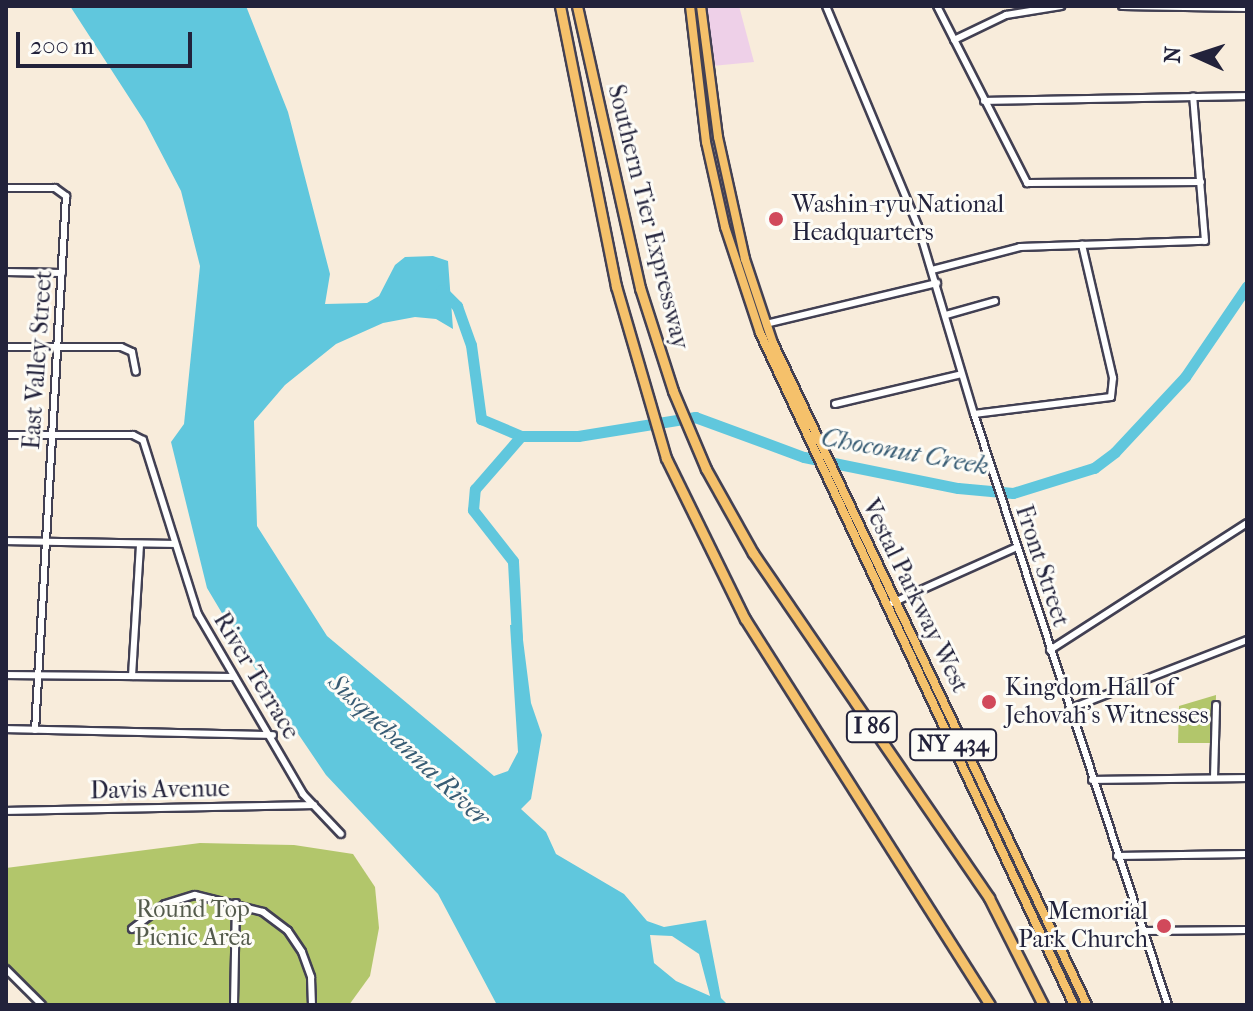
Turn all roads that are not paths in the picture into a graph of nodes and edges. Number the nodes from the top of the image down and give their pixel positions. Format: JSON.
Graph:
{"nodes":[{"id":1,"x":560,"y":6,"type":"edge"},
{"id":2,"x":577,"y":6,"type":"edge"},
{"id":3,"x":690,"y":6,"type":"edge"},
{"id":4,"x":701,"y":6,"type":"edge"},
{"id":5,"x":826,"y":6,"type":"edge"},
{"id":6,"x":937,"y":6,"type":"edge"},
{"id":7,"x":1061,"y":6,"type":"edge"},
{"id":8,"x":1122,"y":6,"type":"edge"},
{"id":9,"x":1247,"y":8,"type":"edge"},
{"id":10,"x":954,"y":40,"type":"junction"},
{"id":11,"x":1193,"y":96,"type":"junction"},
{"id":12,"x":1247,"y":96,"type":"edge"},
{"id":13,"x":984,"y":101,"type":"junction"},
{"id":14,"x":1201,"y":182,"type":"junction"},
{"id":15,"x":6,"y":188,"type":"edge"},
{"id":16,"x":1082,"y":245,"type":"junction"},
{"id":17,"x":932,"y":270,"type":"junction"},
{"id":18,"x":6,"y":272,"type":"edge"},
{"id":19,"x":62,"y":273,"type":"junction"},
{"id":20,"x":937,"y":283,"type":"junction"},
{"id":21,"x":995,"y":301,"type":"dead end"},
{"id":22,"x":946,"y":315,"type":"junction"},
{"id":23,"x":766,"y":324,"type":"junction"},
{"id":24,"x":6,"y":347,"type":"edge"},
{"id":25,"x":57,"y":347,"type":"junction"},
{"id":26,"x":136,"y":372,"type":"dead end"},
{"id":27,"x":962,"y":374,"type":"junction"},
{"id":28,"x":835,"y":404,"type":"dead end"},
{"id":29,"x":974,"y":414,"type":"junction"},
{"id":30,"x":6,"y":435,"type":"edge"},
{"id":31,"x":51,"y":435,"type":"junction"},
{"id":32,"x":817,"y":450,"type":"junction"},
{"id":33,"x":1247,"y":523,"type":"edge"},
{"id":34,"x":6,"y":541,"type":"edge"},
{"id":35,"x":45,"y":542,"type":"junction"},
{"id":36,"x":140,"y":544,"type":"junction"},
{"id":37,"x":174,"y":544,"type":"junction"},
{"id":38,"x":1017,"y":547,"type":"junction"},
{"id":39,"x":896,"y":600,"type":"junction"},
{"id":40,"x":886,"y":606,"type":"junction"},
{"id":41,"x":1247,"y":640,"type":"edge"},
{"id":42,"x":1050,"y":650,"type":"junction"},
{"id":43,"x":6,"y":675,"type":"edge"},
{"id":44,"x":37,"y":675,"type":"junction"},
{"id":45,"x":132,"y":676,"type":"junction"},
{"id":46,"x":234,"y":677,"type":"junction"},
{"id":47,"x":1216,"y":705,"type":"dead end"},
{"id":48,"x":1069,"y":709,"type":"junction"},
{"id":49,"x":6,"y":729,"type":"edge"},
{"id":50,"x":35,"y":730,"type":"junction"},
{"id":51,"x":273,"y":735,"type":"junction"},
{"id":52,"x":1214,"y":778,"type":"junction"},
{"id":53,"x":1247,"y":778,"type":"edge"},
{"id":54,"x":1092,"y":780,"type":"junction"},
{"id":55,"x":315,"y":805,"type":"junction"},
{"id":56,"x":6,"y":811,"type":"edge"},
{"id":57,"x":341,"y":834,"type":"dead end"},
{"id":58,"x":1247,"y":854,"type":"edge"},
{"id":59,"x":1117,"y":856,"type":"junction"},
{"id":60,"x":236,"y":903,"type":"junction"},
{"id":61,"x":132,"y":929,"type":"dead end"},
{"id":62,"x":1247,"y":930,"type":"edge"},
{"id":63,"x":1143,"y":931,"type":"junction"},
{"id":64,"x":6,"y":969,"type":"edge"},
{"id":65,"x":42,"y":1005,"type":"edge"},
{"id":66,"x":234,"y":1005,"type":"edge"},
{"id":67,"x":312,"y":1005,"type":"edge"},
{"id":68,"x":990,"y":1005,"type":"edge"},
{"id":69,"x":1043,"y":1005,"type":"edge"},
{"id":70,"x":1074,"y":1005,"type":"edge"},
{"id":71,"x":1087,"y":1005,"type":"edge"},
{"id":72,"x":1168,"y":1005,"type":"edge"}],
"edges":[{"from":1,"to":68,"type":"highway","name":"Southern Tier Expressway","number":"I 86"},
{"from":2,"to":69,"type":"highway","name":"Southern Tier Expressway","number":"I 86"},
{"from":3,"to":32,"type":"main road","name":"Vestal Parkway West","number":"NY 434"},
{"from":4,"to":23,"type":"main road","name":"Vestal Parkway West","number":"NY 434"},
{"from":5,"to":17,"type":"street","name":"Front Street"},
{"from":6,"to":10,"type":"street"},
{"from":7,"to":10,"type":"street"},
{"from":8,"to":9,"type":"street"},
{"from":10,"to":13,"type":"street"},
{"from":11,"to":12,"type":"street"},
{"from":11,"to":13,"type":"street"},
{"from":11,"to":14,"type":"street"},
{"from":13,"to":14,"type":"street"},
{"from":14,"to":16,"type":"street"},
{"from":15,"to":19,"type":"street","name":"East Valley Street"},
{"from":16,"to":17,"type":"street"},
{"from":16,"to":29,"type":"street"},
{"from":17,"to":20,"type":"street","name":"Front Street"},
{"from":18,"to":19,"type":"street"},
{"from":19,"to":25,"type":"street","name":"East Valley Street"},
{"from":20,"to":22,"type":"street","name":"Front Street"},
{"from":20,"to":23,"type":"street"},
{"from":21,"to":22,"type":"street"},
{"from":22,"to":27,"type":"street","name":"Front Street"},
{"from":23,"to":32,"type":"main road","name":"Vestal Parkway West","number":"NY 434"},
{"from":24,"to":25,"type":"street"},
{"from":25,"to":26,"type":"street"},
{"from":25,"to":31,"type":"street","name":"East Valley Street"},
{"from":27,"to":28,"type":"street"},
{"from":27,"to":29,"type":"street","name":"Front Street"},
{"from":29,"to":38,"type":"street","name":"Front Street"},
{"from":30,"to":31,"type":"street"},
{"from":31,"to":35,"type":"street","name":"East Valley Street"},
{"from":31,"to":37,"type":"street","name":"River Terrace"},
{"from":32,"to":39,"type":"main road","name":"Vestal Parkway West","number":"NY 434"},
{"from":32,"to":40,"type":"main road","name":"Vestal Parkway West","number":"NY 434"},
{"from":33,"to":42,"type":"street"},
{"from":34,"to":35,"type":"street"},
{"from":35,"to":36,"type":"street"},
{"from":35,"to":44,"type":"street","name":"East Valley Street"},
{"from":36,"to":37,"type":"street"},
{"from":36,"to":45,"type":"street"},
{"from":37,"to":46,"type":"street","name":"River Terrace"},
{"from":38,"to":39,"type":"street"},
{"from":38,"to":42,"type":"street","name":"Front Street"},
{"from":39,"to":40,"type":"street"},
{"from":39,"to":71,"type":"main road","name":"Vestal Parkway West","number":"NY 434"},
{"from":40,"to":70,"type":"main road","name":"Vestal Parkway West","number":"NY 434"},
{"from":41,"to":48,"type":"street"},
{"from":42,"to":48,"type":"street","name":"Front Street"},
{"from":43,"to":44,"type":"street"},
{"from":44,"to":45,"type":"street"},
{"from":44,"to":50,"type":"street","name":"East Valley Street"},
{"from":45,"to":46,"type":"street"},
{"from":46,"to":51,"type":"street","name":"River Terrace"},
{"from":47,"to":52,"type":"street"},
{"from":48,"to":54,"type":"street","name":"Front Street"},
{"from":49,"to":50,"type":"street"},
{"from":50,"to":51,"type":"street"},
{"from":51,"to":55,"type":"street","name":"River Terrace"},
{"from":52,"to":53,"type":"street"},
{"from":52,"to":54,"type":"street"},
{"from":54,"to":59,"type":"street","name":"Front Street"},
{"from":55,"to":56,"type":"street","name":"Davis Avenue"},
{"from":55,"to":57,"type":"street","name":"River Terrace"},
{"from":58,"to":59,"type":"street"},
{"from":59,"to":63,"type":"street","name":"Front Street"},
{"from":60,"to":61,"type":"street"},
{"from":60,"to":66,"type":"street"},
{"from":60,"to":67,"type":"street"},
{"from":62,"to":63,"type":"street"},
{"from":63,"to":72,"type":"street","name":"Front Street"},
{"from":64,"to":65,"type":"street"}]}
